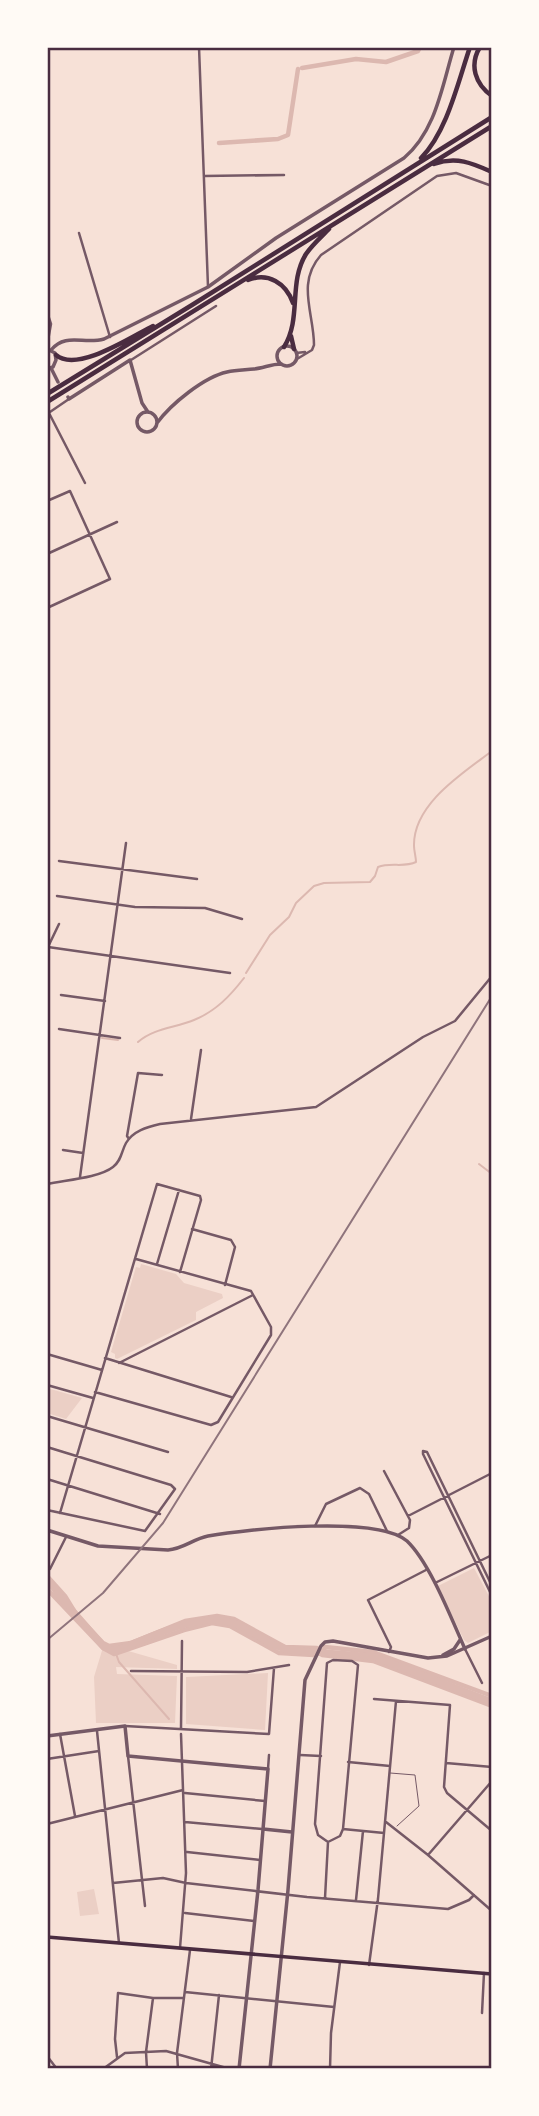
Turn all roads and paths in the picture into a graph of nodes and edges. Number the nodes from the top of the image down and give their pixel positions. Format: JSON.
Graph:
{"nodes":[{"id":1,"x":199,"y":47,"type":"edge"},
{"id":2,"x":454,"y":47,"type":"edge"},
{"id":3,"x":470,"y":47,"type":"edge"},
{"id":4,"x":480,"y":47,"type":"edge"},
{"id":5,"x":492,"y":96,"type":"edge"},
{"id":6,"x":492,"y":117,"type":"edge"},
{"id":7,"x":492,"y":126,"type":"edge"},
{"id":8,"x":407,"y":170,"type":"junction"},
{"id":9,"x":417,"y":171,"type":"junction"},
{"id":10,"x":492,"y":172,"type":"edge"},
{"id":11,"x":284,"y":175,"type":"dead end"},
{"id":12,"x":204,"y":176,"type":"junction"},
{"id":13,"x":492,"y":186,"type":"edge"},
{"id":14,"x":337,"y":221,"type":"junction"},
{"id":15,"x":79,"y":233,"type":"dead end"},
{"id":16,"x":237,"y":285,"type":"junction"},
{"id":17,"x":208,"y":287,"type":"junction"},
{"id":18,"x":216,"y":306,"type":"dead end"},
{"id":19,"x":294,"y":308,"type":"junction"},
{"id":20,"x":47,"y":312,"type":"edge"},
{"id":21,"x":176,"y":315,"type":"junction"},
{"id":22,"x":291,"y":335,"type":"junction"},
{"id":23,"x":110,"y":337,"type":"junction"},
{"id":24,"x":284,"y":346,"type":"junction"},
{"id":25,"x":48,"y":348,"type":"edge"},
{"id":26,"x":295,"y":351,"type":"junction"},
{"id":27,"x":308,"y":352,"type":"junction"},
{"id":28,"x":56,"y":355,"type":"junction"},
{"id":29,"x":277,"y":356,"type":"junction"},
{"id":30,"x":296,"y":359,"type":"junction"},
{"id":31,"x":131,"y":360,"type":"junction"},
{"id":32,"x":281,"y":364,"type":"junction"},
{"id":33,"x":268,"y":365,"type":"junction"},
{"id":34,"x":49,"y":369,"type":"edge"},
{"id":35,"x":63,"y":385,"type":"junction"},
{"id":36,"x":47,"y":394,"type":"edge"},
{"id":37,"x":69,"y":398,"type":"joint"},
{"id":38,"x":47,"y":402,"type":"edge"},
{"id":39,"x":142,"y":403,"type":"junction"},
{"id":40,"x":148,"y":412,"type":"junction"},
{"id":41,"x":165,"y":412,"type":"junction"},
{"id":42,"x":48,"y":413,"type":"edge"},
{"id":43,"x":140,"y":415,"type":"junction"},
{"id":44,"x":154,"y":415,"type":"junction"},
{"id":45,"x":157,"y":423,"type":"junction"},
{"id":46,"x":85,"y":483,"type":"dead end"},
{"id":47,"x":47,"y":502,"type":"edge"},
{"id":48,"x":117,"y":522,"type":"dead end"},
{"id":49,"x":90,"y":534,"type":"junction"},
{"id":50,"x":47,"y":554,"type":"edge"},
{"id":51,"x":47,"y":608,"type":"edge"},
{"id":52,"x":126,"y":843,"type":"dead end"},
{"id":53,"x":59,"y":861,"type":"dead end"},
{"id":54,"x":122,"y":869,"type":"junction"},
{"id":55,"x":197,"y":879,"type":"dead end"},
{"id":56,"x":57,"y":896,"type":"dead end"},
{"id":57,"x":118,"y":905,"type":"junction"},
{"id":58,"x":242,"y":919,"type":"dead end"},
{"id":59,"x":59,"y":924,"type":"dead end"},
{"id":60,"x":48,"y":948,"type":"edge"},
{"id":61,"x":111,"y":955,"type":"junction"},
{"id":62,"x":230,"y":972,"type":"dead end"},
{"id":63,"x":492,"y":976,"type":"edge"},
{"id":64,"x":61,"y":995,"type":"dead end"},
{"id":65,"x":105,"y":1001,"type":"junction"},
{"id":66,"x":59,"y":1029,"type":"dead end"},
{"id":67,"x":100,"y":1035,"type":"junction"},
{"id":68,"x":120,"y":1038,"type":"dead end"},
{"id":69,"x":201,"y":1050,"type":"dead end"},
{"id":70,"x":162,"y":1075,"type":"dead end"},
{"id":71,"x":191,"y":1119,"type":"junction"},
{"id":72,"x":129,"y":1139,"type":"junction"},
{"id":73,"x":63,"y":1150,"type":"dead end"},
{"id":74,"x":83,"y":1153,"type":"junction"},
{"id":75,"x":80,"y":1177,"type":"junction"},
{"id":76,"x":47,"y":1184,"type":"edge"},
{"id":77,"x":178,"y":1190,"type":"junction"},
{"id":78,"x":192,"y":1229,"type":"junction"},
{"id":79,"x":134,"y":1259,"type":"junction"},
{"id":80,"x":157,"y":1265,"type":"junction"},
{"id":81,"x":180,"y":1272,"type":"junction"},
{"id":82,"x":225,"y":1285,"type":"junction"},
{"id":83,"x":252,"y":1293,"type":"junction"},
{"id":84,"x":47,"y":1354,"type":"edge"},
{"id":85,"x":105,"y":1359,"type":"junction"},
{"id":86,"x":119,"y":1363,"type":"junction"},
{"id":87,"x":102,"y":1370,"type":"junction"},
{"id":88,"x":47,"y":1385,"type":"edge"},
{"id":89,"x":95,"y":1392,"type":"junction"},
{"id":90,"x":232,"y":1397,"type":"junction"},
{"id":91,"x":93,"y":1398,"type":"junction"},
{"id":92,"x":47,"y":1416,"type":"edge"},
{"id":93,"x":85,"y":1427,"type":"junction"},
{"id":94,"x":47,"y":1447,"type":"edge"},
{"id":95,"x":168,"y":1452,"type":"dead end"},
{"id":96,"x":76,"y":1456,"type":"junction"},
{"id":97,"x":384,"y":1471,"type":"dead end"},
{"id":98,"x":492,"y":1474,"type":"edge"},
{"id":99,"x":47,"y":1479,"type":"edge"},
{"id":100,"x":68,"y":1485,"type":"junction"},
{"id":101,"x":446,"y":1498,"type":"junction"},
{"id":102,"x":47,"y":1510,"type":"edge"},
{"id":103,"x":60,"y":1513,"type":"junction"},
{"id":104,"x":160,"y":1514,"type":"junction"},
{"id":105,"x":408,"y":1516,"type":"junction"},
{"id":106,"x":314,"y":1528,"type":"junction"},
{"id":107,"x":47,"y":1530,"type":"edge"},
{"id":108,"x":387,"y":1531,"type":"junction"},
{"id":109,"x":398,"y":1535,"type":"junction"},
{"id":110,"x":66,"y":1536,"type":"junction"},
{"id":111,"x":492,"y":1555,"type":"edge"},
{"id":112,"x":480,"y":1561,"type":"junction"},
{"id":113,"x":475,"y":1563,"type":"junction"},
{"id":114,"x":50,"y":1569,"type":"dead end"},
{"id":115,"x":426,"y":1570,"type":"junction"},
{"id":116,"x":434,"y":1583,"type":"junction"},
{"id":117,"x":492,"y":1586,"type":"edge"},
{"id":118,"x":492,"y":1596,"type":"edge"},
{"id":119,"x":492,"y":1636,"type":"edge"},
{"id":120,"x":460,"y":1638,"type":"junction"},
{"id":121,"x":182,"y":1641,"type":"dead end"},
{"id":122,"x":465,"y":1648,"type":"junction"},
{"id":123,"x":389,"y":1652,"type":"junction"},
{"id":124,"x":439,"y":1658,"type":"junction"},
{"id":125,"x":289,"y":1665,"type":"dead end"},
{"id":126,"x":274,"y":1668,"type":"junction"},
{"id":127,"x":131,"y":1671,"type":"dead end"},
{"id":128,"x":182,"y":1672,"type":"junction"},
{"id":129,"x":482,"y":1683,"type":"dead end"},
{"id":130,"x":374,"y":1699,"type":"dead end"},
{"id":131,"x":396,"y":1701,"type":"junction"},
{"id":132,"x":125,"y":1726,"type":"junction"},
{"id":133,"x":96,"y":1728,"type":"junction"},
{"id":134,"x":181,"y":1728,"type":"junction"},
{"id":135,"x":60,"y":1734,"type":"junction"},
{"id":136,"x":181,"y":1734,"type":"dead end"},
{"id":137,"x":47,"y":1736,"type":"edge"},
{"id":138,"x":99,"y":1751,"type":"junction"},
{"id":139,"x":269,"y":1755,"type":"dead end"},
{"id":140,"x":298,"y":1755,"type":"junction"},
{"id":141,"x":64,"y":1756,"type":"junction"},
{"id":142,"x":128,"y":1756,"type":"junction"},
{"id":143,"x":321,"y":1756,"type":"junction"},
{"id":144,"x":47,"y":1759,"type":"edge"},
{"id":145,"x":183,"y":1762,"type":"junction"},
{"id":146,"x":348,"y":1762,"type":"junction"},
{"id":147,"x":445,"y":1763,"type":"junction"},
{"id":148,"x":390,"y":1766,"type":"junction"},
{"id":149,"x":492,"y":1767,"type":"edge"},
{"id":150,"x":268,"y":1769,"type":"junction"},
{"id":151,"x":390,"y":1773,"type":"junction"},
{"id":152,"x":492,"y":1781,"type":"edge"},
{"id":153,"x":184,"y":1792,"type":"junction"},
{"id":154,"x":265,"y":1801,"type":"junction"},
{"id":155,"x":133,"y":1803,"type":"junction"},
{"id":156,"x":106,"y":1810,"type":"junction"},
{"id":157,"x":466,"y":1810,"type":"junction"},
{"id":158,"x":75,"y":1817,"type":"junction"},
{"id":159,"x":185,"y":1822,"type":"junction"},
{"id":160,"x":386,"y":1822,"type":"junction"},
{"id":161,"x":47,"y":1824,"type":"edge"},
{"id":162,"x":395,"y":1828,"type":"junction"},
{"id":163,"x":263,"y":1829,"type":"junction"},
{"id":164,"x":343,"y":1829,"type":"junction"},
{"id":165,"x":363,"y":1831,"type":"junction"},
{"id":166,"x":492,"y":1831,"type":"edge"},
{"id":167,"x":293,"y":1832,"type":"junction"},
{"id":168,"x":384,"y":1833,"type":"junction"},
{"id":169,"x":328,"y":1842,"type":"junction"},
{"id":170,"x":186,"y":1852,"type":"junction"},
{"id":171,"x":428,"y":1855,"type":"junction"},
{"id":172,"x":260,"y":1860,"type":"junction"},
{"id":173,"x":142,"y":1880,"type":"junction"},
{"id":174,"x":113,"y":1883,"type":"junction"},
{"id":175,"x":186,"y":1883,"type":"junction"},
{"id":176,"x":258,"y":1890,"type":"junction"},
{"id":177,"x":287,"y":1894,"type":"junction"},
{"id":178,"x":474,"y":1895,"type":"junction"},
{"id":179,"x":325,"y":1898,"type":"junction"},
{"id":180,"x":356,"y":1900,"type":"junction"},
{"id":181,"x":378,"y":1902,"type":"junction"},
{"id":182,"x":145,"y":1906,"type":"dead end"},
{"id":183,"x":492,"y":1912,"type":"edge"},
{"id":184,"x":183,"y":1913,"type":"junction"},
{"id":185,"x":254,"y":1921,"type":"junction"},
{"id":186,"x":47,"y":1937,"type":"edge"},
{"id":187,"x":119,"y":1943,"type":"junction"},
{"id":188,"x":180,"y":1948,"type":"junction"},
{"id":189,"x":190,"y":1950,"type":"junction"},
{"id":190,"x":252,"y":1955,"type":"junction"},
{"id":191,"x":281,"y":1957,"type":"junction"},
{"id":192,"x":340,"y":1962,"type":"junction"},
{"id":193,"x":369,"y":1965,"type":"junction"},
{"id":194,"x":484,"y":1973,"type":"junction"},
{"id":195,"x":492,"y":1974,"type":"edge"},
{"id":196,"x":185,"y":1992,"type":"junction"},
{"id":197,"x":219,"y":1995,"type":"junction"},
{"id":198,"x":153,"y":1998,"type":"junction"},
{"id":199,"x":184,"y":1998,"type":"junction"},
{"id":200,"x":248,"y":1998,"type":"junction"},
{"id":201,"x":276,"y":2001,"type":"junction"},
{"id":202,"x":334,"y":2007,"type":"junction"},
{"id":203,"x":482,"y":2014,"type":"dead end"},
{"id":204,"x":146,"y":2052,"type":"junction"},
{"id":205,"x":177,"y":2053,"type":"junction"},
{"id":206,"x":47,"y":2056,"type":"edge"},
{"id":207,"x":117,"y":2058,"type":"junction"},
{"id":208,"x":211,"y":2063,"type":"junction"},
{"id":209,"x":56,"y":2068,"type":"edge"},
{"id":210,"x":103,"y":2069,"type":"edge"},
{"id":211,"x":147,"y":2069,"type":"edge"},
{"id":212,"x":178,"y":2069,"type":"edge"},
{"id":213,"x":211,"y":2069,"type":"edge"},
{"id":214,"x":230,"y":2069,"type":"edge"},
{"id":215,"x":239,"y":2069,"type":"edge"},
{"id":216,"x":270,"y":2069,"type":"edge"},
{"id":217,"x":330,"y":2069,"type":"edge"}],
"edges":[{"from":1,"to":12,"type":"street"},
{"from":2,"to":17,"type":"street"},
{"from":3,"to":8,"type":"highway"},
{"from":4,"to":5,"type":"highway"},
{"from":6,"to":8,"type":"highway"},
{"from":7,"to":9,"type":"highway"},
{"from":8,"to":21,"type":"highway"},
{"from":9,"to":10,"type":"highway"},
{"from":9,"to":14,"type":"highway"},
{"from":11,"to":12,"type":"street"},
{"from":12,"to":17,"type":"street"},
{"from":13,"to":27,"type":"street"},
{"from":14,"to":16,"type":"highway"},
{"from":14,"to":19,"type":"highway"},
{"from":15,"to":23,"type":"street"},
{"from":16,"to":19,"type":"highway"},
{"from":16,"to":35,"type":"highway"},
{"from":17,"to":23,"type":"street"},
{"from":18,"to":31,"type":"street"},
{"from":19,"to":22,"type":"highway"},
{"from":20,"to":25,"type":"street"},
{"from":21,"to":28,"type":"highway"},
{"from":21,"to":35,"type":"highway"},
{"from":22,"to":24,"type":"highway"},
{"from":22,"to":26,"type":"highway"},
{"from":23,"to":25,"type":"street"},
{"from":24,"to":26,"type":"street"},
{"from":24,"to":29,"type":"street"},
{"from":25,"to":28,"type":"street"},
{"from":26,"to":27,"type":"street"},
{"from":26,"to":30,"type":"street"},
{"from":27,"to":30,"type":"street"},
{"from":28,"to":34,"type":"street"},
{"from":29,"to":32,"type":"street"},
{"from":29,"to":33,"type":"street"},
{"from":30,"to":32,"type":"street"},
{"from":31,"to":37,"type":"street"},
{"from":31,"to":39,"type":"street"},
{"from":32,"to":33,"type":"street"},
{"from":33,"to":41,"type":"street"},
{"from":34,"to":35,"type":"street"},
{"from":35,"to":36,"type":"highway"},
{"from":35,"to":38,"type":"highway"},
{"from":37,"to":42,"type":"street"},
{"from":39,"to":40,"type":"street"},
{"from":39,"to":43,"type":"street"},
{"from":40,"to":43,"type":"street"},
{"from":40,"to":44,"type":"street"},
{"from":41,"to":44,"type":"street"},
{"from":41,"to":45,"type":"street"},
{"from":42,"to":46,"type":"street"},
{"from":43,"to":45,"type":"street"},
{"from":44,"to":45,"type":"street"},
{"from":47,"to":49,"type":"street"},
{"from":48,"to":49,"type":"street"},
{"from":49,"to":50,"type":"street"},
{"from":49,"to":51,"type":"street"},
{"from":52,"to":54,"type":"street"},
{"from":53,"to":54,"type":"street"},
{"from":54,"to":55,"type":"street"},
{"from":54,"to":57,"type":"street"},
{"from":56,"to":57,"type":"street"},
{"from":57,"to":58,"type":"street"},
{"from":57,"to":61,"type":"street"},
{"from":59,"to":60,"type":"street"},
{"from":60,"to":61,"type":"street"},
{"from":61,"to":62,"type":"street"},
{"from":61,"to":65,"type":"street"},
{"from":63,"to":71,"type":"street"},
{"from":64,"to":65,"type":"street"},
{"from":65,"to":67,"type":"street"},
{"from":66,"to":67,"type":"street"},
{"from":67,"to":68,"type":"street"},
{"from":67,"to":74,"type":"street"},
{"from":69,"to":71,"type":"street"},
{"from":70,"to":72,"type":"street"},
{"from":71,"to":72,"type":"street"},
{"from":72,"to":75,"type":"street"},
{"from":73,"to":74,"type":"street"},
{"from":74,"to":75,"type":"street"},
{"from":75,"to":76,"type":"street"},
{"from":77,"to":78,"type":"street"},
{"from":77,"to":79,"type":"street"},
{"from":77,"to":80,"type":"street"},
{"from":78,"to":81,"type":"street"},
{"from":78,"to":82,"type":"street"},
{"from":79,"to":80,"type":"street"},
{"from":79,"to":85,"type":"street"},
{"from":80,"to":81,"type":"street"},
{"from":81,"to":82,"type":"street"},
{"from":82,"to":83,"type":"street"},
{"from":83,"to":86,"type":"street"},
{"from":83,"to":90,"type":"street"},
{"from":84,"to":87,"type":"street"},
{"from":85,"to":86,"type":"street"},
{"from":85,"to":87,"type":"street"},
{"from":86,"to":90,"type":"street"},
{"from":87,"to":89,"type":"street"},
{"from":88,"to":91,"type":"street"},
{"from":89,"to":90,"type":"street"},
{"from":89,"to":91,"type":"street"},
{"from":91,"to":93,"type":"street"},
{"from":92,"to":93,"type":"street"},
{"from":93,"to":95,"type":"street"},
{"from":93,"to":96,"type":"street"},
{"from":94,"to":96,"type":"street"},
{"from":96,"to":100,"type":"street"},
{"from":96,"to":104,"type":"street"},
{"from":97,"to":105,"type":"street"},
{"from":98,"to":101,"type":"street"},
{"from":99,"to":100,"type":"street"},
{"from":100,"to":103,"type":"street"},
{"from":100,"to":104,"type":"street"},
{"from":101,"to":101,"type":"street"},
{"from":101,"to":105,"type":"street"},
{"from":101,"to":112,"type":"street"},
{"from":101,"to":113,"type":"street"},
{"from":102,"to":103,"type":"street"},
{"from":103,"to":104,"type":"street"},
{"from":105,"to":109,"type":"street"},
{"from":106,"to":108,"type":"street"},
{"from":106,"to":108,"type":"street"},
{"from":106,"to":110,"type":"street"},
{"from":107,"to":110,"type":"street"},
{"from":108,"to":109,"type":"street"},
{"from":109,"to":115,"type":"street"},
{"from":110,"to":114,"type":"street"},
{"from":111,"to":112,"type":"street"},
{"from":112,"to":113,"type":"street"},
{"from":112,"to":117,"type":"street"},
{"from":113,"to":116,"type":"street"},
{"from":113,"to":118,"type":"street"},
{"from":115,"to":116,"type":"street"},
{"from":115,"to":123,"type":"street"},
{"from":116,"to":120,"type":"street"},
{"from":119,"to":122,"type":"street"},
{"from":120,"to":122,"type":"street"},
{"from":120,"to":124,"type":"street"},
{"from":121,"to":128,"type":"street"},
{"from":122,"to":124,"type":"street"},
{"from":122,"to":129,"type":"street"},
{"from":123,"to":124,"type":"street"},
{"from":123,"to":140,"type":"street"},
{"from":125,"to":126,"type":"street"},
{"from":126,"to":128,"type":"street"},
{"from":126,"to":134,"type":"street"},
{"from":127,"to":128,"type":"street"},
{"from":128,"to":134,"type":"street"},
{"from":130,"to":131,"type":"street"},
{"from":131,"to":147,"type":"street"},
{"from":131,"to":148,"type":"street"},
{"from":132,"to":133,"type":"street"},
{"from":132,"to":134,"type":"street"},
{"from":132,"to":142,"type":"street"},
{"from":133,"to":135,"type":"street"},
{"from":133,"to":138,"type":"street"},
{"from":135,"to":137,"type":"street"},
{"from":135,"to":141,"type":"street"},
{"from":136,"to":145,"type":"street"},
{"from":138,"to":141,"type":"street"},
{"from":138,"to":156,"type":"street"},
{"from":139,"to":150,"type":"street"},
{"from":140,"to":143,"type":"street"},
{"from":140,"to":167,"type":"street"},
{"from":141,"to":144,"type":"street"},
{"from":141,"to":158,"type":"street"},
{"from":142,"to":145,"type":"street"},
{"from":142,"to":155,"type":"street"},
{"from":143,"to":146,"type":"street"},
{"from":143,"to":169,"type":"street"},
{"from":145,"to":150,"type":"street"},
{"from":145,"to":153,"type":"street"},
{"from":146,"to":148,"type":"street"},
{"from":146,"to":164,"type":"street"},
{"from":147,"to":149,"type":"street"},
{"from":147,"to":157,"type":"street"},
{"from":148,"to":151,"type":"street"},
{"from":150,"to":154,"type":"street"},
{"from":151,"to":160,"type":"street"},
{"from":151,"to":162,"type":"lane"},
{"from":152,"to":157,"type":"street"},
{"from":153,"to":154,"type":"street"},
{"from":153,"to":155,"type":"street"},
{"from":153,"to":159,"type":"street"},
{"from":154,"to":163,"type":"street"},
{"from":155,"to":156,"type":"street"},
{"from":155,"to":173,"type":"street"},
{"from":156,"to":158,"type":"street"},
{"from":156,"to":174,"type":"street"},
{"from":157,"to":166,"type":"street"},
{"from":157,"to":171,"type":"street"},
{"from":158,"to":161,"type":"street"},
{"from":159,"to":163,"type":"street"},
{"from":159,"to":170,"type":"street"},
{"from":160,"to":162,"type":"street"},
{"from":160,"to":168,"type":"street"},
{"from":162,"to":171,"type":"street"},
{"from":163,"to":167,"type":"street"},
{"from":163,"to":172,"type":"street"},
{"from":164,"to":165,"type":"street"},
{"from":164,"to":169,"type":"street"},
{"from":165,"to":168,"type":"street"},
{"from":165,"to":180,"type":"street"},
{"from":167,"to":177,"type":"street"},
{"from":168,"to":181,"type":"street"},
{"from":169,"to":179,"type":"street"},
{"from":170,"to":172,"type":"street"},
{"from":170,"to":175,"type":"street"},
{"from":171,"to":178,"type":"street"},
{"from":172,"to":176,"type":"street"},
{"from":173,"to":174,"type":"street"},
{"from":173,"to":175,"type":"street"},
{"from":173,"to":182,"type":"street"},
{"from":174,"to":187,"type":"street"},
{"from":175,"to":176,"type":"street"},
{"from":175,"to":184,"type":"street"},
{"from":176,"to":177,"type":"street"},
{"from":176,"to":185,"type":"street"},
{"from":177,"to":179,"type":"street"},
{"from":177,"to":191,"type":"street"},
{"from":178,"to":181,"type":"street"},
{"from":178,"to":183,"type":"street"},
{"from":179,"to":180,"type":"street"},
{"from":180,"to":181,"type":"street"},
{"from":181,"to":193,"type":"street"},
{"from":184,"to":185,"type":"street"},
{"from":184,"to":188,"type":"street"},
{"from":185,"to":190,"type":"street"},
{"from":186,"to":187,"type":"main road"},
{"from":187,"to":188,"type":"main road"},
{"from":188,"to":189,"type":"main road"},
{"from":189,"to":190,"type":"main road"},
{"from":189,"to":196,"type":"street"},
{"from":190,"to":191,"type":"main road"},
{"from":190,"to":200,"type":"street"},
{"from":191,"to":192,"type":"main road"},
{"from":191,"to":201,"type":"street"},
{"from":192,"to":193,"type":"main road"},
{"from":192,"to":202,"type":"street"},
{"from":193,"to":194,"type":"main road"},
{"from":194,"to":195,"type":"main road"},
{"from":194,"to":203,"type":"street"},
{"from":196,"to":197,"type":"street"},
{"from":196,"to":199,"type":"street"},
{"from":197,"to":200,"type":"street"},
{"from":197,"to":208,"type":"street"},
{"from":198,"to":199,"type":"street"},
{"from":198,"to":204,"type":"street"},
{"from":198,"to":207,"type":"street"},
{"from":199,"to":205,"type":"street"},
{"from":200,"to":201,"type":"street"},
{"from":200,"to":215,"type":"street"},
{"from":201,"to":202,"type":"street"},
{"from":201,"to":216,"type":"street"},
{"from":202,"to":217,"type":"street"},
{"from":204,"to":205,"type":"street"},
{"from":204,"to":207,"type":"street"},
{"from":204,"to":211,"type":"street"},
{"from":205,"to":208,"type":"street"},
{"from":205,"to":212,"type":"street"},
{"from":206,"to":209,"type":"street"},
{"from":207,"to":210,"type":"street"},
{"from":208,"to":213,"type":"street"},
{"from":208,"to":214,"type":"street"}]}
